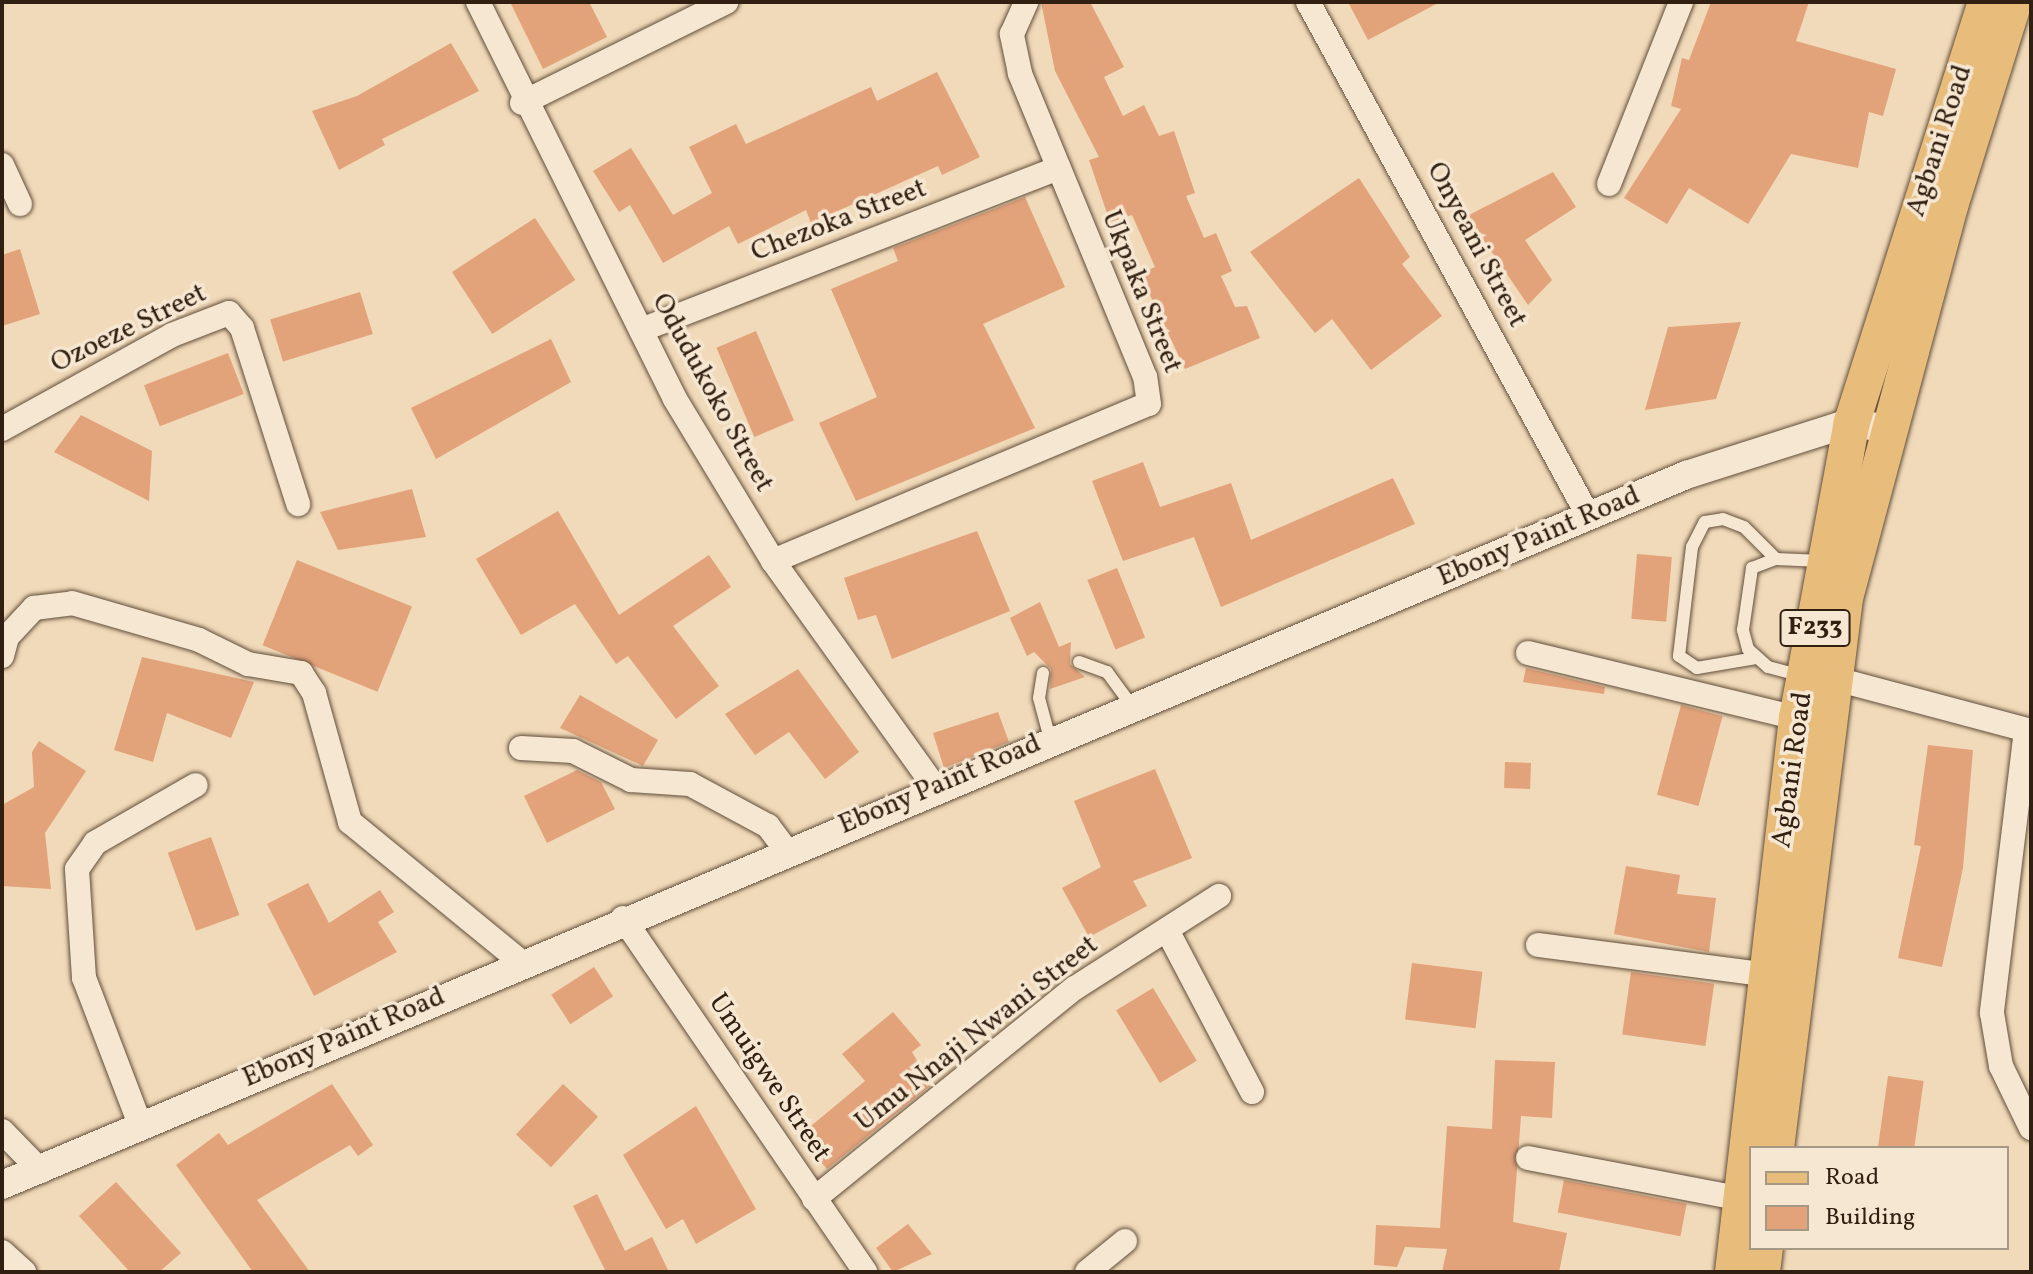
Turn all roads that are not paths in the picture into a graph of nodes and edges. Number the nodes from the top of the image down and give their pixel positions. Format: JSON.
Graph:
{"nodes":[{"id":1,"x":478,"y":2,"type":"edge"},
{"id":2,"x":726,"y":2,"type":"edge"},
{"id":3,"x":1026,"y":2,"type":"edge"},
{"id":4,"x":1308,"y":2,"type":"edge"},
{"id":5,"x":1681,"y":2,"type":"edge"},
{"id":6,"x":2005,"y":10,"type":"edge"},
{"id":7,"x":522,"y":103,"type":"junction"},
{"id":8,"x":2,"y":165,"type":"edge"},
{"id":9,"x":1059,"y":168,"type":"junction"},
{"id":10,"x":1609,"y":184,"type":"dead end"},
{"id":11,"x":20,"y":204,"type":"dead end"},
{"id":12,"x":641,"y":330,"type":"junction"},
{"id":13,"x":1852,"y":422,"type":"junction"},
{"id":14,"x":2,"y":429,"type":"edge"},
{"id":15,"x":1889,"y":430,"type":"junction"},
{"id":16,"x":298,"y":504,"type":"dead end"},
{"id":17,"x":1589,"y":517,"type":"junction"},
{"id":18,"x":1776,"y":559,"type":"junction"},
{"id":19,"x":773,"y":561,"type":"junction"},
{"id":20,"x":1828,"y":561,"type":"junction"},
{"id":21,"x":1528,"y":653,"type":"dead end"},
{"id":22,"x":2,"y":656,"type":"edge"},
{"id":23,"x":1756,"y":658,"type":"junction"},
{"id":24,"x":1079,"y":662,"type":"dead end"},
{"id":25,"x":1043,"y":673,"type":"dead end"},
{"id":26,"x":1819,"y":677,"type":"junction"},
{"id":27,"x":1132,"y":706,"type":"junction"},
{"id":28,"x":1797,"y":718,"type":"junction"},
{"id":29,"x":2029,"y":730,"type":"edge"},
{"id":30,"x":1050,"y":739,"type":"junction"},
{"id":31,"x":521,"y":748,"type":"dead end"},
{"id":32,"x":196,"y":785,"type":"dead end"},
{"id":33,"x":935,"y":787,"type":"junction"},
{"id":34,"x":786,"y":850,"type":"junction"},
{"id":35,"x":1219,"y":896,"type":"dead end"},
{"id":36,"x":623,"y":918,"type":"junction"},
{"id":37,"x":1167,"y":930,"type":"junction"},
{"id":38,"x":1538,"y":945,"type":"dead end"},
{"id":39,"x":521,"y":962,"type":"junction"},
{"id":40,"x":1768,"y":975,"type":"junction"},
{"id":41,"x":1252,"y":1092,"type":"dead end"},
{"id":42,"x":141,"y":1127,"type":"junction"},
{"id":43,"x":2031,"y":1128,"type":"edge"},
{"id":44,"x":2,"y":1131,"type":"edge"},
{"id":45,"x":1776,"y":1146,"type":"edge"},
{"id":46,"x":1528,"y":1158,"type":"dead end"},
{"id":47,"x":41,"y":1171,"type":"junction"},
{"id":48,"x":2,"y":1185,"type":"edge"},
{"id":49,"x":814,"y":1199,"type":"junction"},
{"id":50,"x":1742,"y":1199,"type":"junction"},
{"id":51,"x":1125,"y":1241,"type":"dead end"},
{"id":52,"x":1765,"y":1250,"type":"edge"},
{"id":53,"x":2,"y":1252,"type":"edge"},
{"id":54,"x":24,"y":1272,"type":"edge"},
{"id":55,"x":865,"y":1272,"type":"edge"},
{"id":56,"x":1087,"y":1272,"type":"edge"},
{"id":57,"x":1733,"y":1272,"type":"edge"},
{"id":58,"x":1762,"y":1272,"type":"edge"}],
"edges":[{"from":1,"to":7,"type":"street","name":"Odudukoko Street"},
{"from":2,"to":7,"type":"street"},
{"from":3,"to":9,"type":"street","name":"Ukpaka Street"},
{"from":4,"to":17,"type":"street","name":"Onyeani Street"},
{"from":5,"to":10,"type":"street"},
{"from":6,"to":13,"type":"main road","name":"Agbani Road","number":"F233"},
{"from":6,"to":15,"type":"main road","name":"Agbani Road","number":"F233"},
{"from":7,"to":12,"type":"street","name":"Odudukoko Street"},
{"from":8,"to":11,"type":"street"},
{"from":9,"to":12,"type":"street","name":"Chezoka Street"},
{"from":9,"to":19,"type":"street","name":"Ukpaka Street"},
{"from":12,"to":19,"type":"street","name":"Odudukoko Street"},
{"from":13,"to":15,"type":"street","name":"Ebony Paint Road"},
{"from":13,"to":17,"type":"street","name":"Ebony Paint Road"},
{"from":13,"to":20,"type":"main road","name":"Agbani Road","number":"F233"},
{"from":14,"to":16,"type":"street","name":"Ozoeze Street"},
{"from":15,"to":26,"type":"main road","name":"Agbani Road","number":"F233"},
{"from":17,"to":27,"type":"street","name":"Ebony Paint Road"},
{"from":18,"to":20,"type":"lane"},
{"from":18,"to":23,"type":"lane"},
{"from":18,"to":23,"type":"lane"},
{"from":19,"to":33,"type":"street","name":"Odudukoko Street"},
{"from":20,"to":26,"type":"main road","name":"Agbani Road","number":"F233"},
{"from":21,"to":28,"type":"street"},
{"from":22,"to":39,"type":"street"},
{"from":23,"to":26,"type":"lane"},
{"from":24,"to":27,"type":"lane"},
{"from":25,"to":30,"type":"lane"},
{"from":26,"to":28,"type":"main road","name":"Agbani Road","number":"F233"},
{"from":26,"to":29,"type":"street"},
{"from":26,"to":45,"type":"main road","name":"Agbani Road","number":"F233"},
{"from":27,"to":30,"type":"street","name":"Ebony Paint Road"},
{"from":28,"to":40,"type":"main road","name":"Agbani Road","number":"F233"},
{"from":29,"to":43,"type":"street"},
{"from":30,"to":33,"type":"street","name":"Ebony Paint Road"},
{"from":31,"to":34,"type":"street"},
{"from":32,"to":42,"type":"street"},
{"from":33,"to":34,"type":"street","name":"Ebony Paint Road"},
{"from":34,"to":36,"type":"street","name":"Ebony Paint Road"},
{"from":35,"to":37,"type":"street","name":"Umu Nnaji Nwani Street"},
{"from":36,"to":39,"type":"street","name":"Ebony Paint Road"},
{"from":36,"to":49,"type":"street","name":"Umuigwe Street"},
{"from":37,"to":41,"type":"street"},
{"from":37,"to":49,"type":"street","name":"Umu Nnaji Nwani Street"},
{"from":38,"to":40,"type":"street"},
{"from":39,"to":42,"type":"street","name":"Ebony Paint Road"},
{"from":40,"to":50,"type":"main road","name":"Agbani Road","number":"F233"},
{"from":42,"to":47,"type":"street","name":"Ebony Paint Road"},
{"from":44,"to":47,"type":"street"},
{"from":46,"to":50,"type":"street"},
{"from":47,"to":48,"type":"street","name":"Ebony Paint Road"},
{"from":49,"to":55,"type":"street","name":"Umuigwe Street"},
{"from":50,"to":57,"type":"main road","name":"Agbani Road","number":"F233"},
{"from":51,"to":56,"type":"street"},
{"from":52,"to":58,"type":"main road"},
{"from":53,"to":54,"type":"street"}]}
